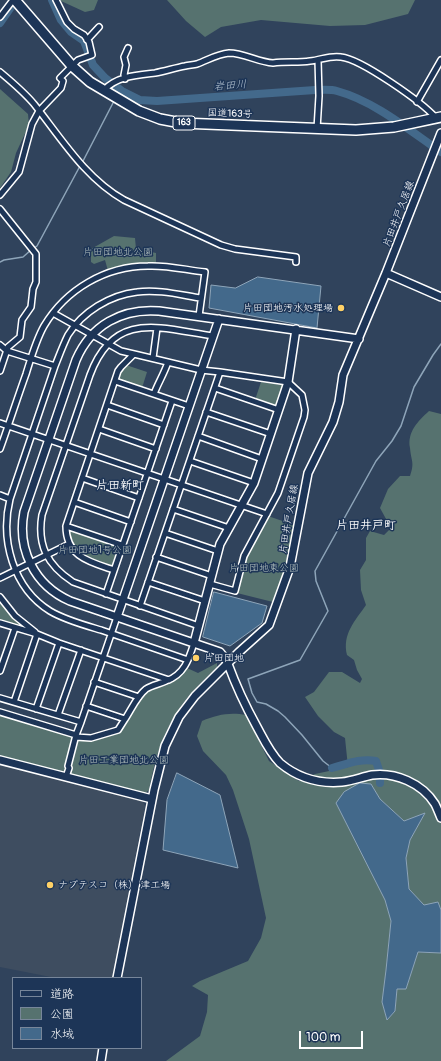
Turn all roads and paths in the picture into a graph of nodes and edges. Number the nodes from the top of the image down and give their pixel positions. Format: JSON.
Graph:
{"nodes":[{"id":1,"x":56,"y":0,"type":"edge"},
{"id":2,"x":15,"y":1,"type":"edge"},
{"id":3,"x":0,"y":17,"type":"edge"},
{"id":4,"x":99,"y":27,"type":"dead end"},
{"id":5,"x":87,"y":40,"type":"junction"},
{"id":6,"x":128,"y":48,"type":"dead end"},
{"id":7,"x":318,"y":60,"type":"junction"},
{"id":8,"x":441,"y":60,"type":"edge"},
{"id":9,"x":72,"y":66,"type":"junction"},
{"id":10,"x":0,"y":72,"type":"edge"},
{"id":11,"x":125,"y":78,"type":"junction"},
{"id":12,"x":106,"y":87,"type":"junction"},
{"id":13,"x":417,"y":102,"type":"junction"},
{"id":14,"x":39,"y":111,"type":"junction"},
{"id":15,"x":438,"y":118,"type":"edge"},
{"id":16,"x":318,"y":129,"type":"junction"},
{"id":17,"x":441,"y":133,"type":"edge"},
{"id":18,"x":0,"y":195,"type":"edge"},
{"id":19,"x":0,"y":209,"type":"edge"},
{"id":20,"x":296,"y":262,"type":"dead end"},
{"id":21,"x":386,"y":273,"type":"junction"},
{"id":22,"x":441,"y":297,"type":"edge"},
{"id":23,"x":201,"y":298,"type":"junction"},
{"id":24,"x":52,"y":313,"type":"junction"},
{"id":25,"x":199,"y":316,"type":"junction"},
{"id":26,"x":219,"y":319,"type":"junction"},
{"id":27,"x":75,"y":326,"type":"junction"},
{"id":28,"x":157,"y":328,"type":"junction"},
{"id":29,"x":296,"y":329,"type":"junction"},
{"id":30,"x":91,"y":335,"type":"junction"},
{"id":31,"x":213,"y":336,"type":"junction"},
{"id":32,"x":359,"y":339,"type":"junction"},
{"id":33,"x":107,"y":344,"type":"junction"},
{"id":34,"x":0,"y":345,"type":"edge"},
{"id":35,"x":7,"y":351,"type":"junction"},
{"id":36,"x":134,"y":354,"type":"junction"},
{"id":37,"x":153,"y":358,"type":"junction"},
{"id":38,"x":31,"y":359,"type":"junction"},
{"id":39,"x":168,"y":362,"type":"junction"},
{"id":40,"x":55,"y":366,"type":"junction"},
{"id":41,"x":202,"y":370,"type":"junction"},
{"id":42,"x":0,"y":371,"type":"edge"},
{"id":43,"x":220,"y":372,"type":"junction"},
{"id":44,"x":115,"y":381,"type":"junction"},
{"id":45,"x":288,"y":382,"type":"junction"},
{"id":46,"x":215,"y":388,"type":"junction"},
{"id":47,"x":154,"y":394,"type":"junction"},
{"id":48,"x":172,"y":401,"type":"junction"},
{"id":49,"x":107,"y":405,"type":"junction"},
{"id":50,"x":189,"y":406,"type":"junction"},
{"id":51,"x":279,"y":410,"type":"junction"},
{"id":52,"x":206,"y":412,"type":"junction"},
{"id":53,"x":0,"y":423,"type":"edge"},
{"id":54,"x":8,"y":425,"type":"junction"},
{"id":55,"x":164,"y":425,"type":"junction"},
{"id":56,"x":99,"y":429,"type":"junction"},
{"id":57,"x":32,"y":434,"type":"junction"},
{"id":58,"x":271,"y":434,"type":"junction"},
{"id":59,"x":198,"y":436,"type":"junction"},
{"id":60,"x":49,"y":439,"type":"junction"},
{"id":61,"x":66,"y":445,"type":"junction"},
{"id":62,"x":0,"y":449,"type":"edge"},
{"id":63,"x":156,"y":449,"type":"junction"},
{"id":64,"x":90,"y":454,"type":"junction"},
{"id":65,"x":262,"y":458,"type":"junction"},
{"id":66,"x":190,"y":461,"type":"junction"},
{"id":67,"x":147,"y":473,"type":"junction"},
{"id":68,"x":82,"y":478,"type":"junction"},
{"id":69,"x":164,"y":479,"type":"junction"},
{"id":70,"x":254,"y":483,"type":"junction"},
{"id":71,"x":181,"y":485,"type":"junction"},
{"id":72,"x":0,"y":495,"type":"edge"},
{"id":73,"x":139,"y":498,"type":"junction"},
{"id":74,"x":10,"y":499,"type":"junction"},
{"id":75,"x":74,"y":502,"type":"junction"},
{"id":76,"x":241,"y":506,"type":"junction"},
{"id":77,"x":173,"y":509,"type":"junction"},
{"id":78,"x":267,"y":514,"type":"junction"},
{"id":79,"x":131,"y":522,"type":"junction"},
{"id":80,"x":66,"y":526,"type":"junction"},
{"id":81,"x":229,"y":528,"type":"junction"},
{"id":82,"x":165,"y":533,"type":"junction"},
{"id":83,"x":70,"y":544,"type":"junction"},
{"id":84,"x":122,"y":545,"type":"junction"},
{"id":85,"x":218,"y":552,"type":"junction"},
{"id":86,"x":47,"y":555,"type":"junction"},
{"id":87,"x":156,"y":557,"type":"junction"},
{"id":88,"x":30,"y":563,"type":"junction"},
{"id":89,"x":114,"y":570,"type":"junction"},
{"id":90,"x":14,"y":571,"type":"junction"},
{"id":91,"x":212,"y":576,"type":"junction"},
{"id":92,"x":0,"y":578,"type":"edge"},
{"id":93,"x":148,"y":582,"type":"junction"},
{"id":94,"x":210,"y":584,"type":"junction"},
{"id":95,"x":106,"y":594,"type":"junction"},
{"id":96,"x":0,"y":598,"type":"edge"},
{"id":97,"x":123,"y":600,"type":"junction"},
{"id":98,"x":206,"y":601,"type":"junction"},
{"id":99,"x":140,"y":606,"type":"junction"},
{"id":100,"x":117,"y":617,"type":"junction"},
{"id":101,"x":0,"y":623,"type":"edge"},
{"id":102,"x":199,"y":626,"type":"junction"},
{"id":103,"x":15,"y":628,"type":"junction"},
{"id":104,"x":37,"y":634,"type":"junction"},
{"id":105,"x":111,"y":634,"type":"junction"},
{"id":106,"x":59,"y":643,"type":"junction"},
{"id":107,"x":194,"y":643,"type":"junction"},
{"id":108,"x":80,"y":650,"type":"junction"},
{"id":109,"x":103,"y":658,"type":"junction"},
{"id":110,"x":188,"y":660,"type":"junction"},
{"id":111,"x":228,"y":664,"type":"junction"},
{"id":112,"x":0,"y":671,"type":"edge"},
{"id":113,"x":169,"y":680,"type":"junction"},
{"id":114,"x":94,"y":682,"type":"junction"},
{"id":115,"x":139,"y":697,"type":"junction"},
{"id":116,"x":0,"y":698,"type":"edge"},
{"id":117,"x":14,"y":702,"type":"junction"},
{"id":118,"x":86,"y":706,"type":"junction"},
{"id":119,"x":36,"y":709,"type":"junction"},
{"id":120,"x":0,"y":712,"type":"edge"},
{"id":121,"x":58,"y":715,"type":"junction"},
{"id":122,"x":125,"y":719,"type":"junction"},
{"id":123,"x":81,"y":722,"type":"junction"},
{"id":124,"x":76,"y":736,"type":"junction"},
{"id":125,"x":0,"y":760,"type":"edge"},
{"id":126,"x":66,"y":777,"type":"junction"},
{"id":127,"x":152,"y":799,"type":"junction"},
{"id":128,"x":441,"y":818,"type":"edge"},
{"id":129,"x":117,"y":977,"type":"edge"},
{"id":130,"x":104,"y":1049,"type":"edge"},
{"id":131,"x":101,"y":1061,"type":"edge"}],
"edges":[{"from":1,"to":5,"type":"street"},
{"from":2,"to":3,"type":"street"},
{"from":2,"to":9,"type":"highway","name":"国道163号","number":"163"},
{"from":4,"to":5,"type":"street"},
{"from":5,"to":9,"type":"street"},
{"from":6,"to":11,"type":"street"},
{"from":7,"to":11,"type":"street"},
{"from":7,"to":13,"type":"street"},
{"from":7,"to":16,"type":"street"},
{"from":8,"to":13,"type":"street"},
{"from":9,"to":12,"type":"highway","name":"国道163号","number":"163"},
{"from":9,"to":14,"type":"street"},
{"from":10,"to":14,"type":"street"},
{"from":11,"to":12,"type":"street"},
{"from":12,"to":16,"type":"highway","name":"国道163号","number":"163"},
{"from":13,"to":15,"type":"street"},
{"from":14,"to":18,"type":"street"},
{"from":14,"to":20,"type":"street"},
{"from":15,"to":16,"type":"highway","name":"国道163号","number":"163"},
{"from":17,"to":21,"type":"street","name":"片田井戸久居線"},
{"from":19,"to":35,"type":"street"},
{"from":21,"to":22,"type":"street"},
{"from":21,"to":32,"type":"street","name":"片田井戸久居線"},
{"from":23,"to":24,"type":"street"},
{"from":23,"to":25,"type":"street"},
{"from":23,"to":27,"type":"street"},
{"from":24,"to":27,"type":"street"},
{"from":24,"to":38,"type":"street"},
{"from":25,"to":26,"type":"street"},
{"from":25,"to":30,"type":"street"},
{"from":26,"to":29,"type":"street"},
{"from":26,"to":31,"type":"street"},
{"from":27,"to":30,"type":"street"},
{"from":27,"to":40,"type":"street"},
{"from":28,"to":31,"type":"street"},
{"from":28,"to":33,"type":"street"},
{"from":28,"to":37,"type":"street"},
{"from":29,"to":32,"type":"street"},
{"from":29,"to":45,"type":"street"},
{"from":30,"to":33,"type":"street"},
{"from":30,"to":60,"type":"street"},
{"from":31,"to":41,"type":"street"},
{"from":32,"to":111,"type":"street","name":"片田井戸久居線"},
{"from":33,"to":36,"type":"street"},
{"from":33,"to":61,"type":"street"},
{"from":34,"to":35,"type":"street"},
{"from":35,"to":38,"type":"street"},
{"from":35,"to":42,"type":"street"},
{"from":36,"to":37,"type":"street"},
{"from":36,"to":44,"type":"street"},
{"from":37,"to":39,"type":"street"},
{"from":38,"to":40,"type":"street"},
{"from":38,"to":54,"type":"street"},
{"from":39,"to":41,"type":"street"},
{"from":39,"to":47,"type":"street"},
{"from":40,"to":57,"type":"street"},
{"from":41,"to":43,"type":"street"},
{"from":41,"to":50,"type":"street"},
{"from":43,"to":45,"type":"street"},
{"from":43,"to":46,"type":"street"},
{"from":44,"to":47,"type":"street"},
{"from":44,"to":49,"type":"street"},
{"from":45,"to":51,"type":"street"},
{"from":45,"to":78,"type":"street"},
{"from":46,"to":51,"type":"street"},
{"from":46,"to":52,"type":"street"},
{"from":47,"to":48,"type":"street"},
{"from":48,"to":50,"type":"street"},
{"from":48,"to":55,"type":"street"},
{"from":49,"to":55,"type":"street"},
{"from":49,"to":56,"type":"street"},
{"from":50,"to":69,"type":"street"},
{"from":51,"to":58,"type":"street"},
{"from":52,"to":58,"type":"street"},
{"from":52,"to":59,"type":"street"},
{"from":53,"to":54,"type":"street"},
{"from":54,"to":57,"type":"street"},
{"from":54,"to":62,"type":"street"},
{"from":55,"to":63,"type":"street"},
{"from":56,"to":63,"type":"street"},
{"from":56,"to":64,"type":"street"},
{"from":57,"to":60,"type":"street"},
{"from":57,"to":74,"type":"street"},
{"from":58,"to":65,"type":"street"},
{"from":59,"to":65,"type":"street"},
{"from":59,"to":66,"type":"street"},
{"from":60,"to":61,"type":"street"},
{"from":60,"to":88,"type":"street"},
{"from":61,"to":64,"type":"street"},
{"from":61,"to":86,"type":"street"},
{"from":63,"to":67,"type":"street"},
{"from":64,"to":67,"type":"street"},
{"from":64,"to":68,"type":"street"},
{"from":65,"to":70,"type":"street"},
{"from":66,"to":70,"type":"street"},
{"from":66,"to":71,"type":"street"},
{"from":67,"to":69,"type":"street"},
{"from":67,"to":73,"type":"street"},
{"from":68,"to":73,"type":"street"},
{"from":68,"to":75,"type":"street"},
{"from":69,"to":71,"type":"street"},
{"from":69,"to":97,"type":"street"},
{"from":70,"to":76,"type":"street"},
{"from":71,"to":76,"type":"street"},
{"from":71,"to":77,"type":"street"},
{"from":72,"to":74,"type":"street"},
{"from":73,"to":79,"type":"street"},
{"from":74,"to":90,"type":"street"},
{"from":75,"to":79,"type":"street"},
{"from":75,"to":80,"type":"street"},
{"from":76,"to":78,"type":"street"},
{"from":76,"to":81,"type":"street"},
{"from":77,"to":81,"type":"street"},
{"from":77,"to":82,"type":"street"},
{"from":78,"to":94,"type":"street"},
{"from":79,"to":84,"type":"street"},
{"from":80,"to":83,"type":"street"},
{"from":80,"to":84,"type":"street"},
{"from":81,"to":85,"type":"street"},
{"from":82,"to":85,"type":"street"},
{"from":82,"to":87,"type":"street"},
{"from":83,"to":86,"type":"street"},
{"from":83,"to":89,"type":"street"},
{"from":84,"to":89,"type":"street"},
{"from":85,"to":91,"type":"street"},
{"from":86,"to":88,"type":"street"},
{"from":86,"to":95,"type":"street"},
{"from":87,"to":91,"type":"street"},
{"from":87,"to":93,"type":"street"},
{"from":88,"to":90,"type":"street"},
{"from":88,"to":100,"type":"street"},
{"from":89,"to":95,"type":"street"},
{"from":90,"to":92,"type":"street"},
{"from":90,"to":105,"type":"street"},
{"from":91,"to":94,"type":"street"},
{"from":93,"to":98,"type":"street"},
{"from":93,"to":99,"type":"street"},
{"from":94,"to":98,"type":"street"},
{"from":95,"to":97,"type":"street"},
{"from":96,"to":104,"type":"street"},
{"from":97,"to":99,"type":"street"},
{"from":97,"to":100,"type":"street"},
{"from":98,"to":102,"type":"street"},
{"from":99,"to":102,"type":"street"},
{"from":100,"to":105,"type":"street"},
{"from":100,"to":107,"type":"street"},
{"from":101,"to":103,"type":"street"},
{"from":102,"to":107,"type":"street"},
{"from":103,"to":104,"type":"street"},
{"from":103,"to":112,"type":"street"},
{"from":104,"to":106,"type":"street"},
{"from":104,"to":117,"type":"street"},
{"from":105,"to":109,"type":"street"},
{"from":105,"to":110,"type":"street"},
{"from":106,"to":108,"type":"street"},
{"from":106,"to":119,"type":"street"},
{"from":107,"to":110,"type":"street"},
{"from":107,"to":111,"type":"street"},
{"from":108,"to":109,"type":"street"},
{"from":108,"to":121,"type":"street"},
{"from":109,"to":113,"type":"street"},
{"from":109,"to":114,"type":"street"},
{"from":110,"to":113,"type":"street"},
{"from":111,"to":127,"type":"street","name":"片田井戸久居線"},
{"from":111,"to":128,"type":"street"},
{"from":113,"to":115,"type":"street"},
{"from":114,"to":115,"type":"street"},
{"from":114,"to":118,"type":"street"},
{"from":115,"to":122,"type":"street"},
{"from":116,"to":117,"type":"street"},
{"from":117,"to":119,"type":"street"},
{"from":118,"to":122,"type":"street"},
{"from":118,"to":123,"type":"street"},
{"from":119,"to":121,"type":"street"},
{"from":120,"to":124,"type":"street"},
{"from":121,"to":123,"type":"street"},
{"from":122,"to":124,"type":"street"},
{"from":123,"to":124,"type":"street"},
{"from":124,"to":126,"type":"street"},
{"from":125,"to":126,"type":"street"},
{"from":126,"to":127,"type":"street"},
{"from":127,"to":129,"type":"street","name":"片田井戸久居線"},
{"from":130,"to":131,"type":"street"}]}
